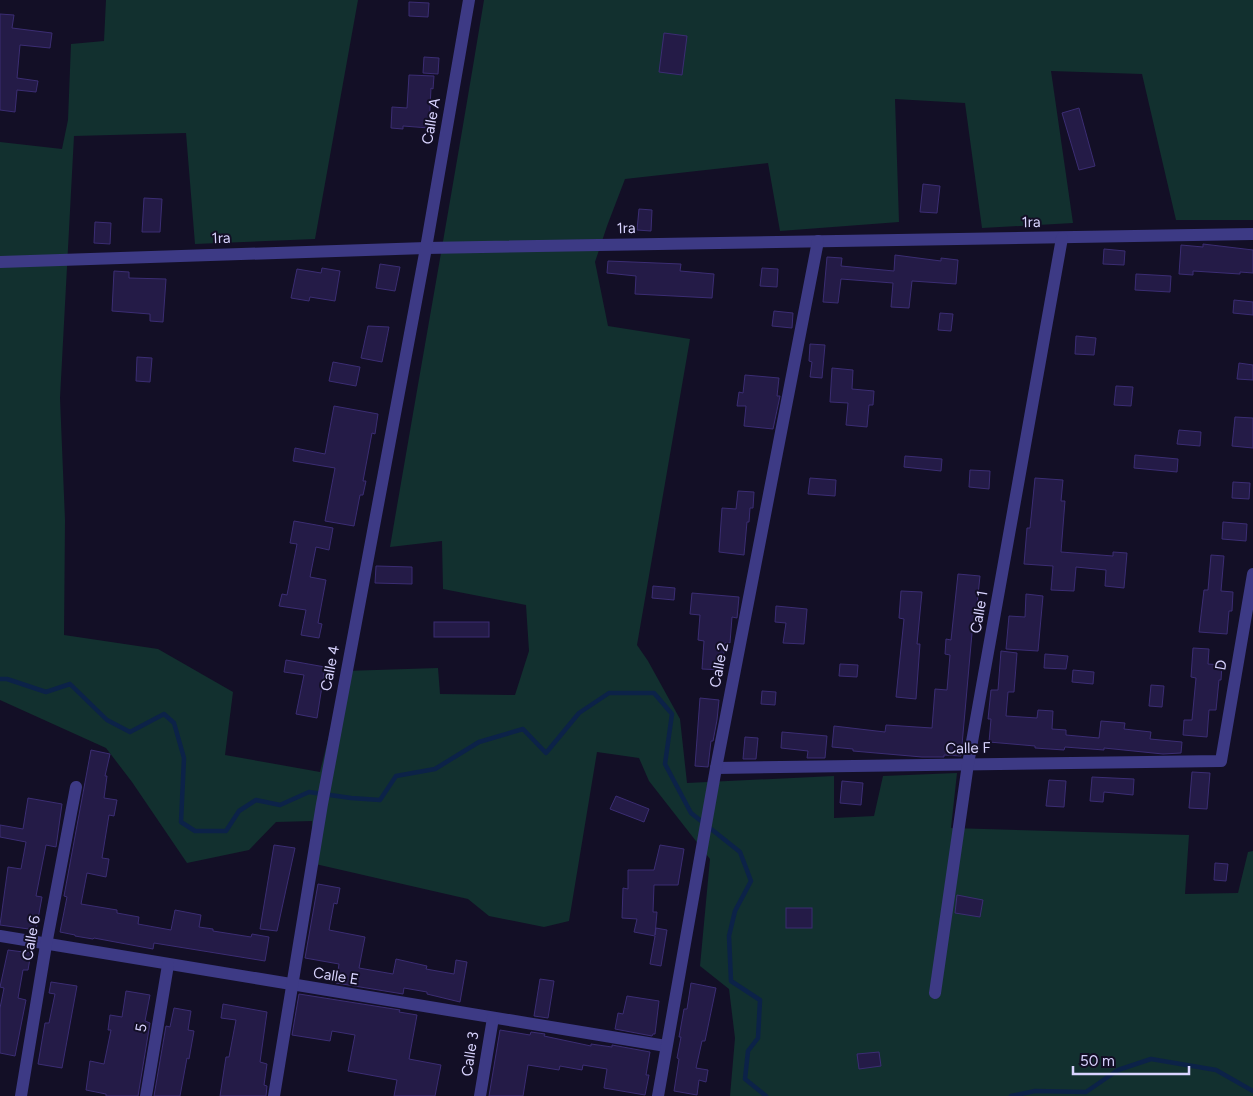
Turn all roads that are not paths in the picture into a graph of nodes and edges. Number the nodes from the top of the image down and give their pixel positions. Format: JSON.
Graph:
{"nodes":[{"id":1,"x":469,"y":0,"type":"edge"},
{"id":2,"x":1253,"y":234,"type":"edge"},
{"id":3,"x":1062,"y":238,"type":"junction"},
{"id":4,"x":818,"y":241,"type":"junction"},
{"id":5,"x":426,"y":248,"type":"junction"},
{"id":6,"x":0,"y":262,"type":"edge"},
{"id":7,"x":1253,"y":574,"type":"edge"},
{"id":8,"x":1221,"y":761,"type":"joint"},
{"id":9,"x":968,"y":764,"type":"junction"},
{"id":10,"x":716,"y":768,"type":"junction"},
{"id":11,"x":76,"y":787,"type":"dead end"},
{"id":12,"x":0,"y":936,"type":"edge"},
{"id":13,"x":46,"y":945,"type":"junction"},
{"id":14,"x":168,"y":965,"type":"junction"},
{"id":15,"x":291,"y":985,"type":"junction"},
{"id":16,"x":935,"y":993,"type":"dead end"},
{"id":17,"x":493,"y":1018,"type":"junction"},
{"id":18,"x":666,"y":1046,"type":"junction"},
{"id":19,"x":21,"y":1096,"type":"edge"},
{"id":20,"x":146,"y":1096,"type":"edge"},
{"id":21,"x":274,"y":1096,"type":"edge"},
{"id":22,"x":480,"y":1096,"type":"edge"},
{"id":23,"x":658,"y":1096,"type":"edge"}],
"edges":[{"from":1,"to":5,"type":"street","name":"Calle A"},
{"from":2,"to":3,"type":"street","name":"1ra"},
{"from":3,"to":4,"type":"street","name":"1ra"},
{"from":3,"to":9,"type":"street","name":"Calle 1"},
{"from":4,"to":5,"type":"street","name":"1ra"},
{"from":4,"to":10,"type":"street","name":"Calle 2"},
{"from":5,"to":6,"type":"street","name":"1ra"},
{"from":5,"to":15,"type":"street","name":"Calle 4"},
{"from":7,"to":8,"type":"street","name":"D"},
{"from":8,"to":9,"type":"street","name":"Calle F"},
{"from":9,"to":10,"type":"street","name":"Calle F"},
{"from":9,"to":16,"type":"street","name":"Calle 1"},
{"from":10,"to":18,"type":"street","name":"Calle 2"},
{"from":11,"to":13,"type":"street","name":"Calle 6"},
{"from":12,"to":13,"type":"street","name":"Calle E"},
{"from":13,"to":14,"type":"street","name":"Calle E"},
{"from":13,"to":19,"type":"street","name":"Calle 6"},
{"from":14,"to":15,"type":"street","name":"Calle E"},
{"from":14,"to":20,"type":"street","name":"5"},
{"from":15,"to":17,"type":"street","name":"Calle E"},
{"from":15,"to":21,"type":"street","name":"Calle 4"},
{"from":17,"to":18,"type":"street","name":"Calle E"},
{"from":17,"to":22,"type":"street","name":"Calle 3"},
{"from":18,"to":23,"type":"street","name":"Calle 2"}]}
